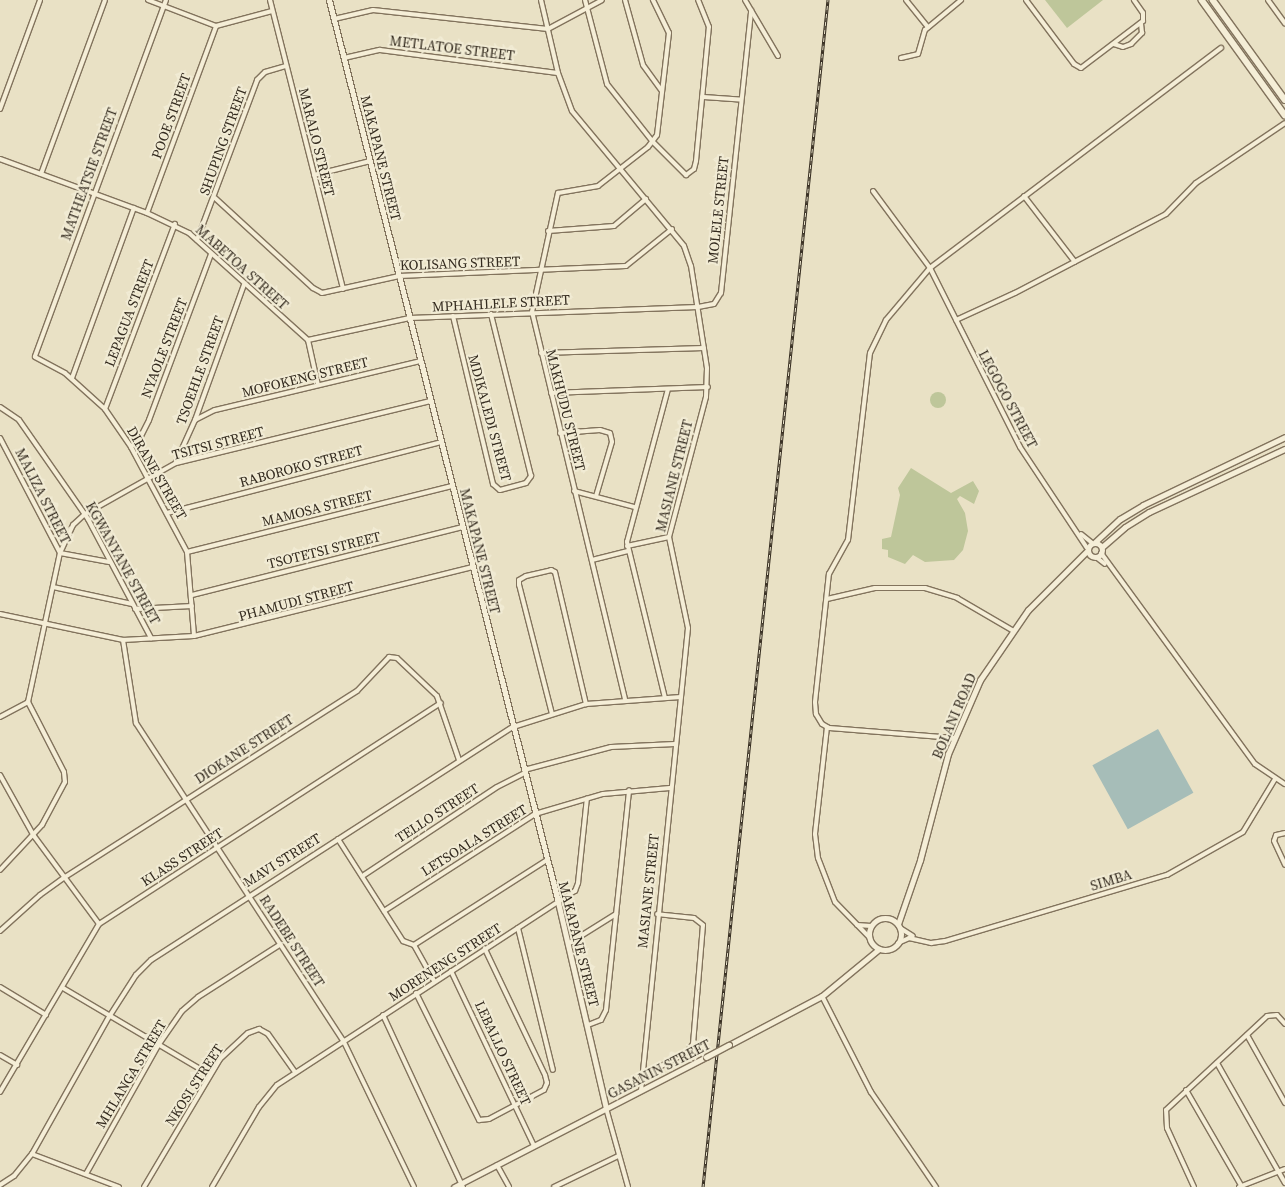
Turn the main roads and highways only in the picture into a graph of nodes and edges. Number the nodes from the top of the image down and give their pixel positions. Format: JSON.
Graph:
{"nodes":[{"id":1,"x":1202,"y":0,"type":"edge"},
{"id":2,"x":1213,"y":0,"type":"edge"},
{"id":3,"x":1285,"y":100,"type":"edge"},
{"id":4,"x":1285,"y":115,"type":"edge"}],
"edges":[{"from":1,"to":4,"type":"main road"},
{"from":2,"to":3,"type":"main road"}]}
